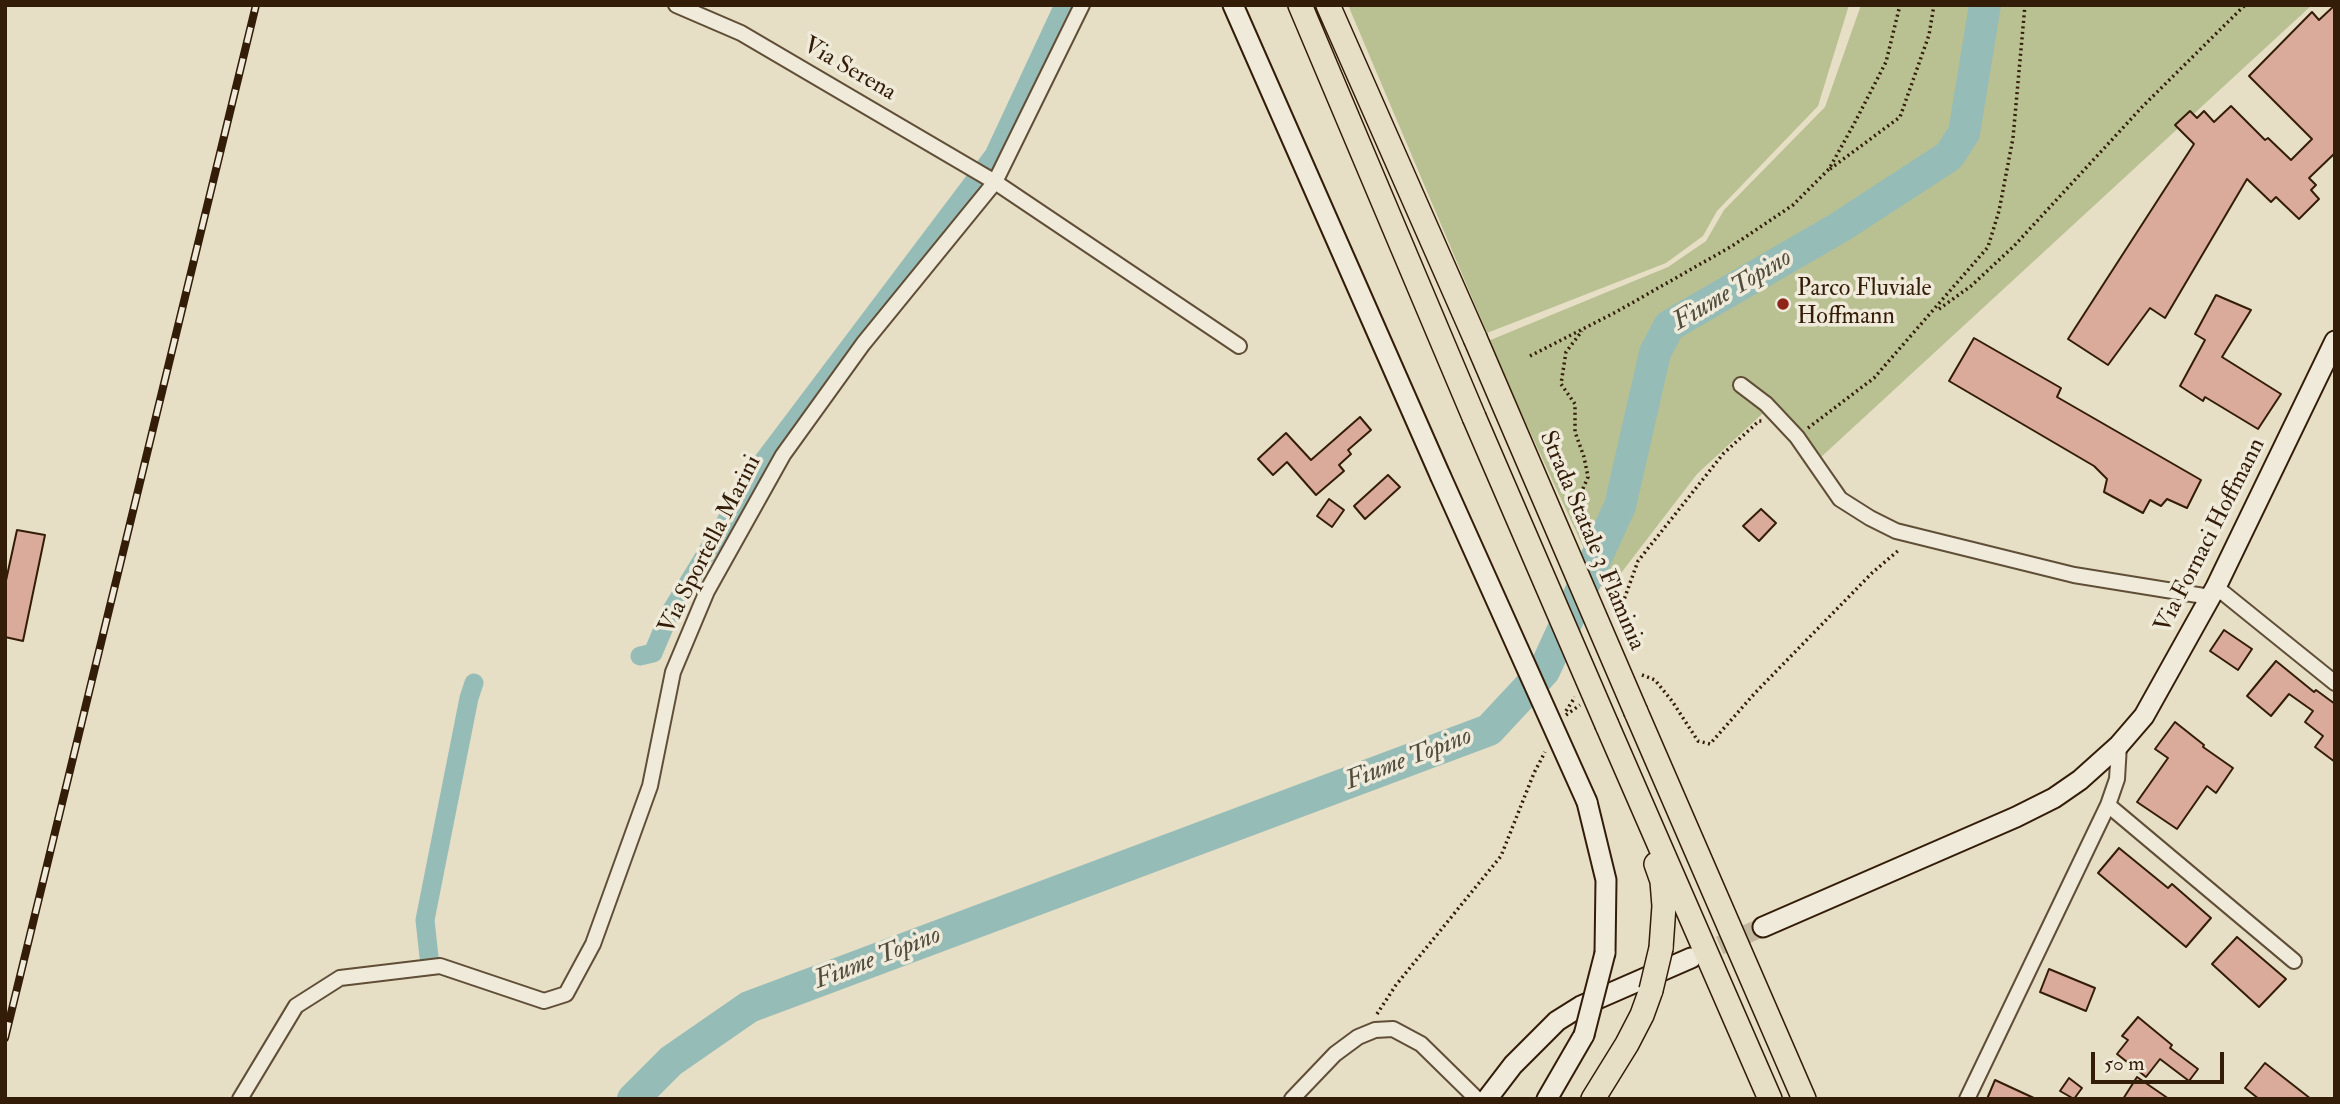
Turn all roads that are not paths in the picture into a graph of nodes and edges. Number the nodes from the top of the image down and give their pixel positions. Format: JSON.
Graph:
{"nodes":[{"id":1,"x":676,"y":5,"type":"edge"},
{"id":2,"x":1082,"y":5,"type":"edge"},
{"id":3,"x":1233,"y":5,"type":"edge"},
{"id":4,"x":1300,"y":5,"type":"edge"},
{"id":5,"x":1328,"y":5,"type":"edge"},
{"id":6,"x":994,"y":181,"type":"junction"},
{"id":7,"x":2335,"y":341,"type":"edge"},
{"id":8,"x":1239,"y":346,"type":"dead end"},
{"id":9,"x":1741,"y":385,"type":"dead end"},
{"id":10,"x":2213,"y":592,"type":"junction"},
{"id":11,"x":2335,"y":683,"type":"edge"},
{"id":12,"x":1646,"y":734,"type":"junction"},
{"id":13,"x":1611,"y":735,"type":"junction"},
{"id":14,"x":2119,"y":745,"type":"junction"},
{"id":15,"x":2108,"y":805,"type":"junction"},
{"id":16,"x":1763,"y":927,"type":"tunnel mouth"},
{"id":17,"x":1691,"y":958,"type":"tunnel mouth"},
{"id":18,"x":2294,"y":961,"type":"dead end"},
{"id":19,"x":240,"y":1099,"type":"edge"},
{"id":20,"x":1292,"y":1099,"type":"edge"},
{"id":21,"x":1478,"y":1099,"type":"edge"},
{"id":22,"x":1487,"y":1099,"type":"edge"},
{"id":23,"x":1547,"y":1099,"type":"edge"},
{"id":24,"x":1593,"y":1099,"type":"edge"},
{"id":25,"x":1770,"y":1099,"type":"edge"},
{"id":26,"x":1804,"y":1099,"type":"edge"},
{"id":27,"x":1821,"y":1099,"type":"edge"},
{"id":28,"x":1967,"y":1099,"type":"edge"}],
"edges":[{"from":1,"to":6,"type":"street","name":"Via Serena"},
{"from":2,"to":6,"type":"street","name":"Via Sportella Marini"},
{"from":3,"to":23,"type":"main road","bridge":true},
{"from":4,"to":13,"type":"highway","bridge":true},
{"from":5,"to":12,"type":"highway","name":"Strada Statale 3 Flaminia","bridge":true},
{"from":6,"to":8,"type":"street","name":"Via Serena"},
{"from":6,"to":19,"type":"street","name":"Via Sportella Marini"},
{"from":7,"to":10,"type":"main road","name":"Via Fornaci Hoffmann"},
{"from":9,"to":10,"type":"street"},
{"from":10,"to":11,"type":"street"},
{"from":10,"to":14,"type":"main road","name":"Via Fornaci Hoffmann"},
{"from":12,"to":26,"type":"highway","name":"Strada Statale 3 Flaminia"},
{"from":12,"to":27,"type":"highway"},
{"from":13,"to":24,"type":"highway","bridge":true},
{"from":13,"to":25,"type":"highway"},
{"from":14,"to":15,"type":"street"},
{"from":14,"to":16,"type":"main road","name":"Via Fornaci Hoffmann"},
{"from":15,"to":18,"type":"street"},
{"from":15,"to":28,"type":"street"},
{"from":17,"to":22,"type":"main road"},
{"from":20,"to":21,"type":"street"}]}
